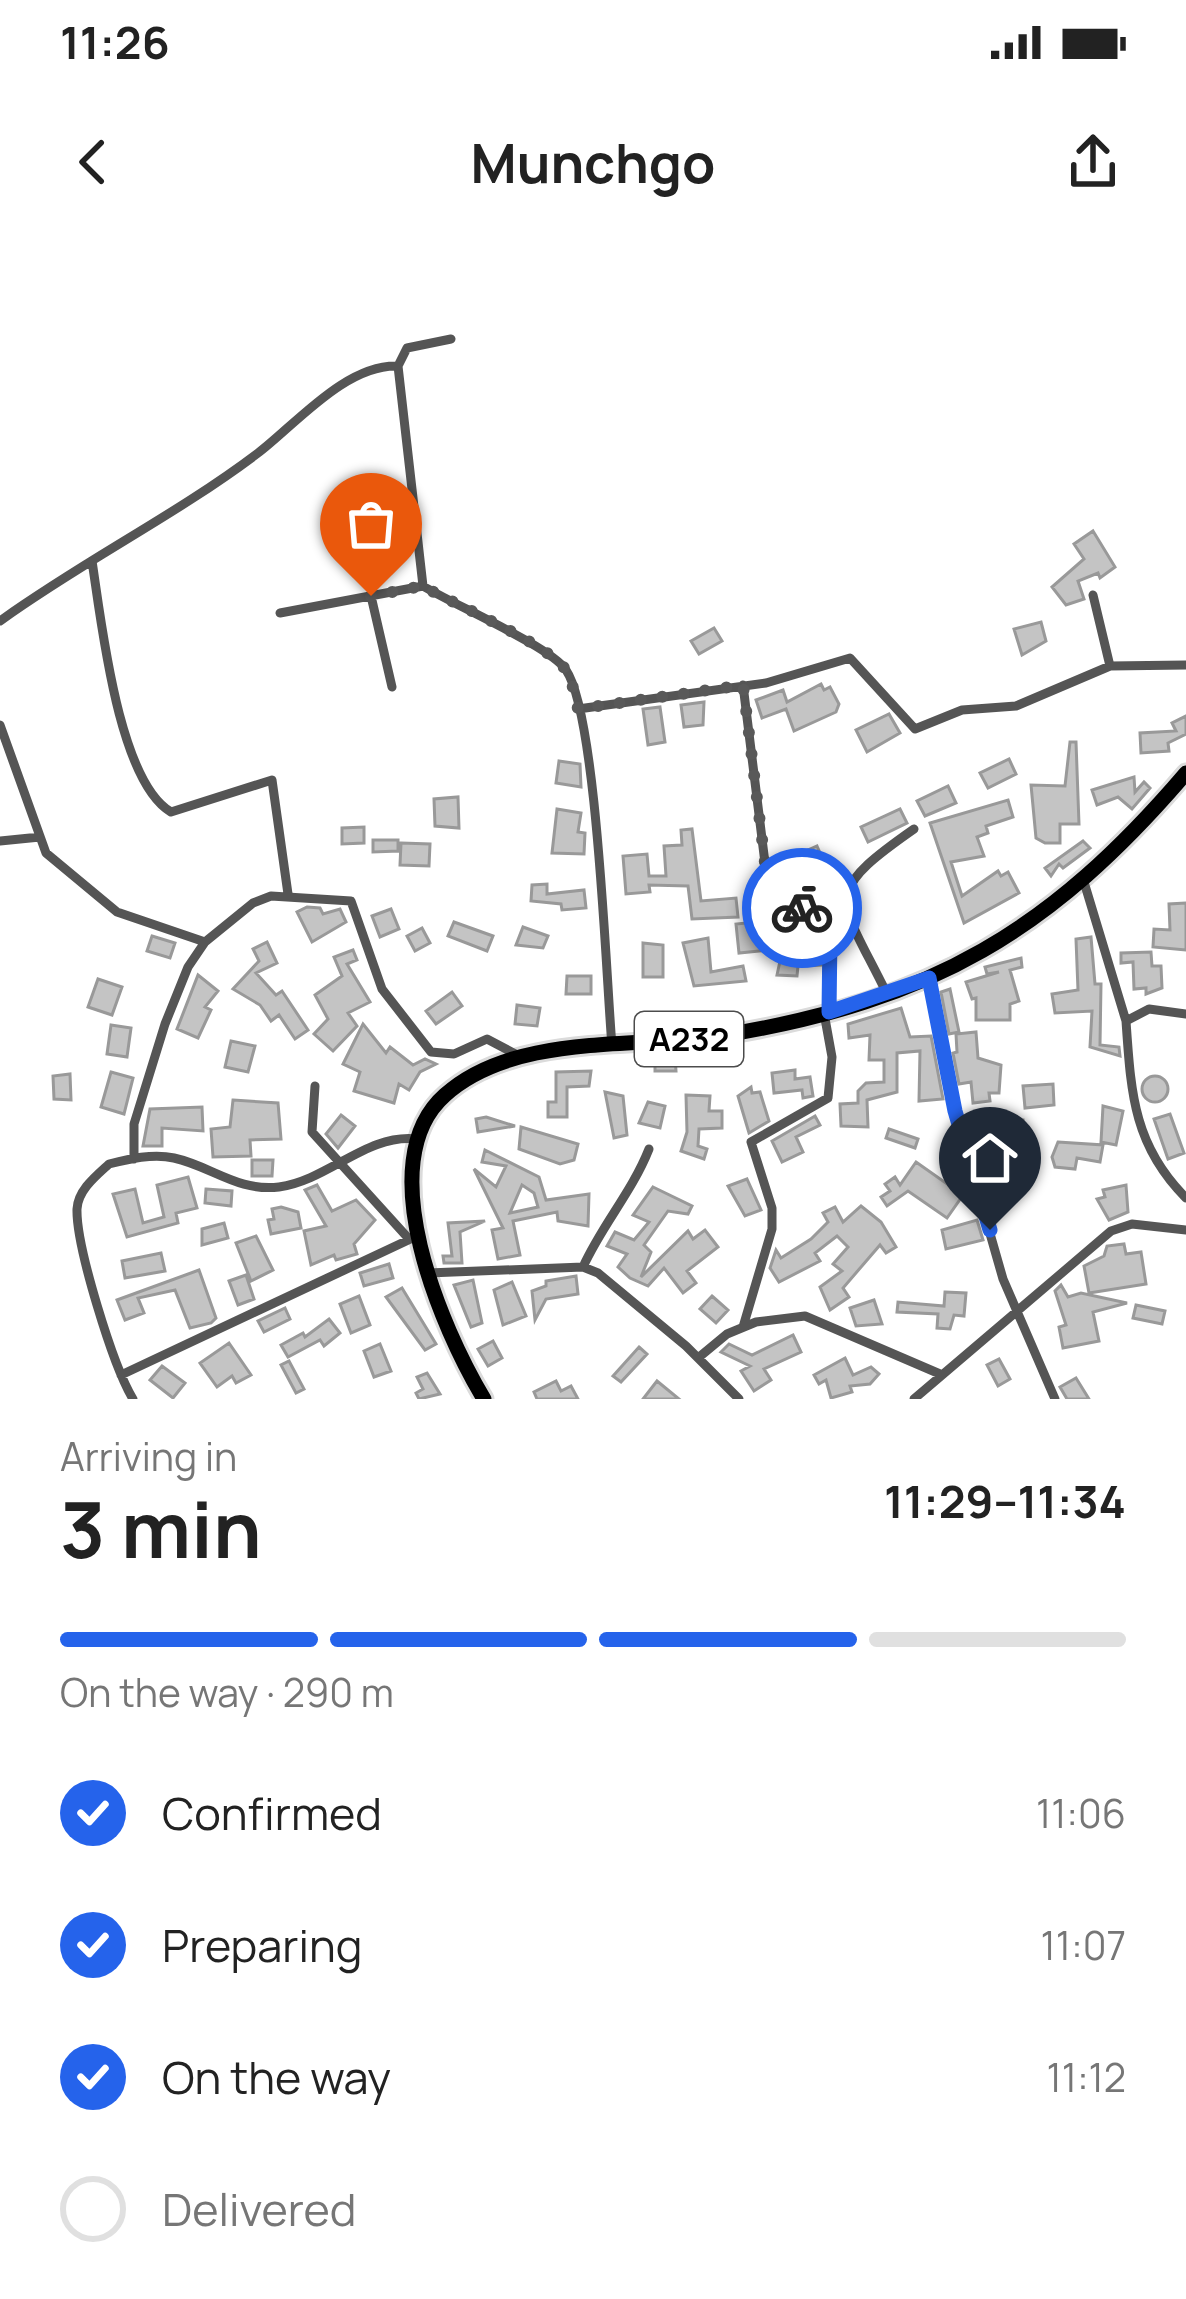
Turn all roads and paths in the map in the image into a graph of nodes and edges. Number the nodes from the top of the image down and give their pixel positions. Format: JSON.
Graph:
{"nodes":[{"id":1,"x":451,"y":339,"type":"dead end"},
{"id":2,"x":398,"y":367,"type":"junction"},
{"id":3,"x":92,"y":561,"type":"junction"},
{"id":4,"x":423,"y":586,"type":"junction"},
{"id":5,"x":1093,"y":595,"type":"dead end"},
{"id":6,"x":371,"y":596,"type":"junction"},
{"id":7,"x":280,"y":613,"type":"dead end"},
{"id":8,"x":0,"y":621,"type":"edge"},
{"id":9,"x":1186,"y":665,"type":"edge"},
{"id":10,"x":1110,"y":666,"type":"junction"},
{"id":11,"x":743,"y":685,"type":"junction"},
{"id":12,"x":392,"y":688,"type":"dead end"},
{"id":13,"x":578,"y":709,"type":"junction"},
{"id":14,"x":0,"y":724,"type":"edge"},
{"id":15,"x":1183,"y":781,"type":"edge"},
{"id":16,"x":914,"y":829,"type":"dead end"},
{"id":17,"x":40,"y":837,"type":"junction"},
{"id":18,"x":0,"y":841,"type":"edge"},
{"id":19,"x":1084,"y":882,"type":"junction"},
{"id":20,"x":288,"y":894,"type":"junction"},
{"id":21,"x":205,"y":942,"type":"junction"},
{"id":22,"x":929,"y":978,"type":"junction"},
{"id":23,"x":887,"y":994,"type":"junction"},
{"id":24,"x":826,"y":1013,"type":"junction"},
{"id":25,"x":1186,"y":1014,"type":"edge"},
{"id":26,"x":1126,"y":1021,"type":"junction"},
{"id":27,"x":612,"y":1046,"type":"junction"},
{"id":28,"x":524,"y":1059,"type":"junction"},
{"id":29,"x":316,"y":1086,"type":"dead end"},
{"id":30,"x":417,"y":1139,"type":"junction"},
{"id":31,"x":649,"y":1149,"type":"dead end"},
{"id":32,"x":134,"y":1159,"type":"junction"},
{"id":33,"x":341,"y":1163,"type":"junction"},
{"id":34,"x":1186,"y":1198,"type":"edge"},
{"id":35,"x":1186,"y":1230,"type":"edge"},
{"id":36,"x":414,"y":1237,"type":"junction"},
{"id":37,"x":583,"y":1267,"type":"junction"},
{"id":38,"x":427,"y":1273,"type":"junction"},
{"id":39,"x":1016,"y":1314,"type":"junction"},
{"id":40,"x":743,"y":1327,"type":"junction"},
{"id":41,"x":698,"y":1358,"type":"junction"},
{"id":42,"x":940,"y":1374,"type":"junction"},
{"id":43,"x":121,"y":1376,"type":"junction"},
{"id":44,"x":133,"y":1399,"type":"edge"},
{"id":45,"x":484,"y":1399,"type":"edge"},
{"id":46,"x":739,"y":1399,"type":"edge"},
{"id":47,"x":914,"y":1399,"type":"edge"},
{"id":48,"x":1055,"y":1399,"type":"edge"}],
"edges":[{"from":1,"to":2,"type":"street"},
{"from":2,"to":3,"type":"street"},
{"from":2,"to":4,"type":"street"},
{"from":3,"to":8,"type":"street"},
{"from":3,"to":20,"type":"street"},
{"from":4,"to":6,"type":"street"},
{"from":4,"to":13,"type":"street"},
{"from":5,"to":10,"type":"street"},
{"from":6,"to":7,"type":"street"},
{"from":6,"to":12,"type":"street"},
{"from":9,"to":10,"type":"street"},
{"from":10,"to":11,"type":"street"},
{"from":11,"to":13,"type":"street"},
{"from":11,"to":24,"type":"street"},
{"from":13,"to":27,"type":"street"},
{"from":14,"to":17,"type":"street"},
{"from":15,"to":19,"type":"main road","number":"A232"},
{"from":16,"to":23,"type":"street"},
{"from":17,"to":18,"type":"street"},
{"from":17,"to":21,"type":"street"},
{"from":19,"to":22,"type":"main road","number":"A232"},
{"from":19,"to":26,"type":"street"},
{"from":20,"to":21,"type":"street"},
{"from":20,"to":28,"type":"street"},
{"from":21,"to":32,"type":"street"},
{"from":22,"to":23,"type":"main road","number":"A232"},
{"from":22,"to":39,"type":"street"},
{"from":23,"to":24,"type":"main road","number":"A232"},
{"from":24,"to":27,"type":"main road","number":"A232"},
{"from":24,"to":40,"type":"street"},
{"from":25,"to":26,"type":"street"},
{"from":26,"to":34,"type":"street"},
{"from":27,"to":28,"type":"main road","number":"A232"},
{"from":28,"to":30,"type":"main road","number":"A232"},
{"from":29,"to":33,"type":"street"},
{"from":30,"to":33,"type":"street"},
{"from":30,"to":36,"type":"main road"},
{"from":31,"to":37,"type":"street"},
{"from":32,"to":33,"type":"street"},
{"from":32,"to":43,"type":"street"},
{"from":33,"to":36,"type":"street"},
{"from":35,"to":39,"type":"street"},
{"from":36,"to":38,"type":"main road"},
{"from":36,"to":43,"type":"street"},
{"from":37,"to":38,"type":"street"},
{"from":37,"to":41,"type":"street"},
{"from":38,"to":45,"type":"main road"},
{"from":39,"to":42,"type":"street"},
{"from":39,"to":48,"type":"street"},
{"from":40,"to":41,"type":"street"},
{"from":40,"to":42,"type":"street"},
{"from":41,"to":46,"type":"street"},
{"from":42,"to":47,"type":"street"},
{"from":43,"to":44,"type":"street"}]}
